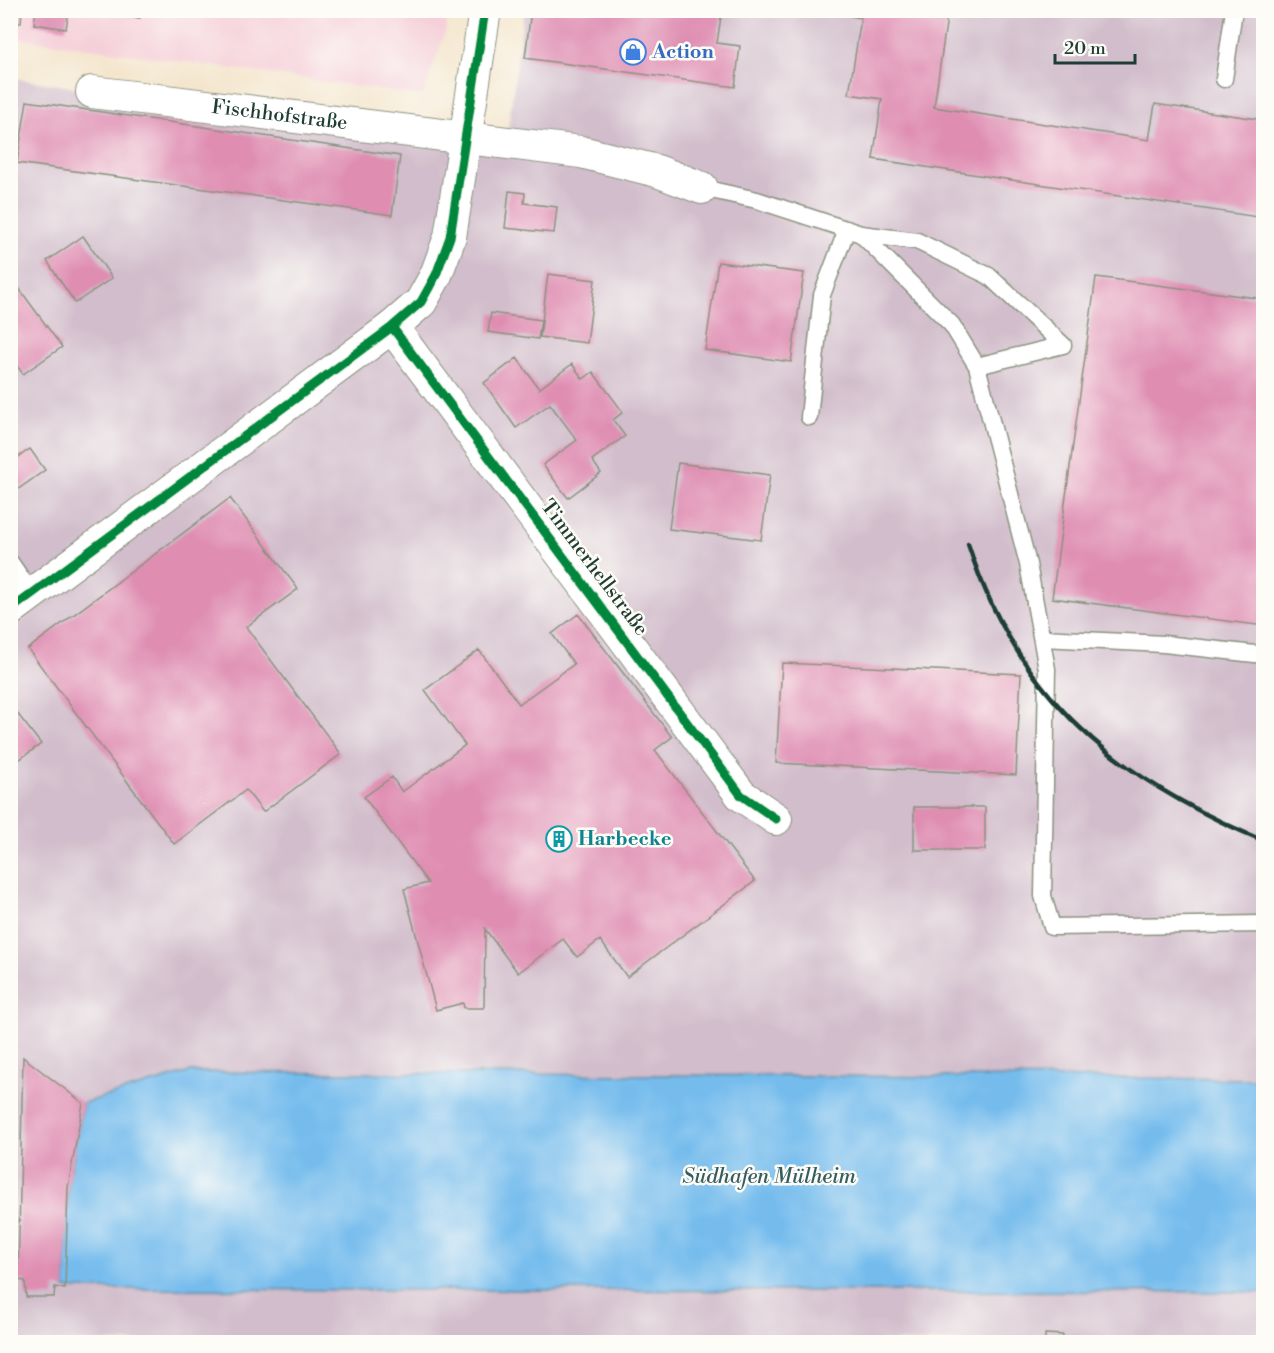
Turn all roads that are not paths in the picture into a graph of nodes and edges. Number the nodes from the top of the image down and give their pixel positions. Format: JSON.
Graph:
{"nodes":[{"id":1,"x":485,"y":10,"type":"edge"},
{"id":2,"x":1234,"y":10,"type":"edge"},
{"id":3,"x":1224,"y":79,"type":"dead end"},
{"id":4,"x":92,"y":92,"type":"dead end"},
{"id":5,"x":465,"y":140,"type":"junction"},
{"id":6,"x":702,"y":188,"type":"joint"},
{"id":7,"x":854,"y":231,"type":"junction"},
{"id":8,"x":392,"y":327,"type":"junction"},
{"id":9,"x":977,"y":366,"type":"junction"},
{"id":10,"x":809,"y":417,"type":"dead end"},
{"id":11,"x":10,"y":562,"type":"edge"},
{"id":12,"x":21,"y":602,"type":"edge"},
{"id":13,"x":1042,"y":638,"type":"junction"},
{"id":14,"x":1263,"y":655,"type":"edge"},
{"id":15,"x":776,"y":819,"type":"dead end"},
{"id":16,"x":1263,"y":924,"type":"edge"}],
"edges":[{"from":1,"to":5,"type":"street"},
{"from":2,"to":3,"type":"lane"},
{"from":4,"to":5,"type":"street","name":"Fischhofstraße"},
{"from":5,"to":6,"type":"street"},
{"from":5,"to":8,"type":"street"},
{"from":6,"to":7,"type":"lane"},
{"from":7,"to":9,"type":"lane"},
{"from":7,"to":9,"type":"lane"},
{"from":7,"to":10,"type":"lane"},
{"from":8,"to":12,"type":"street"},
{"from":8,"to":15,"type":"street","name":"Timmerhellstraße"},
{"from":9,"to":13,"type":"lane"},
{"from":11,"to":12,"type":"lane"},
{"from":13,"to":14,"type":"lane"},
{"from":13,"to":16,"type":"lane"}]}
